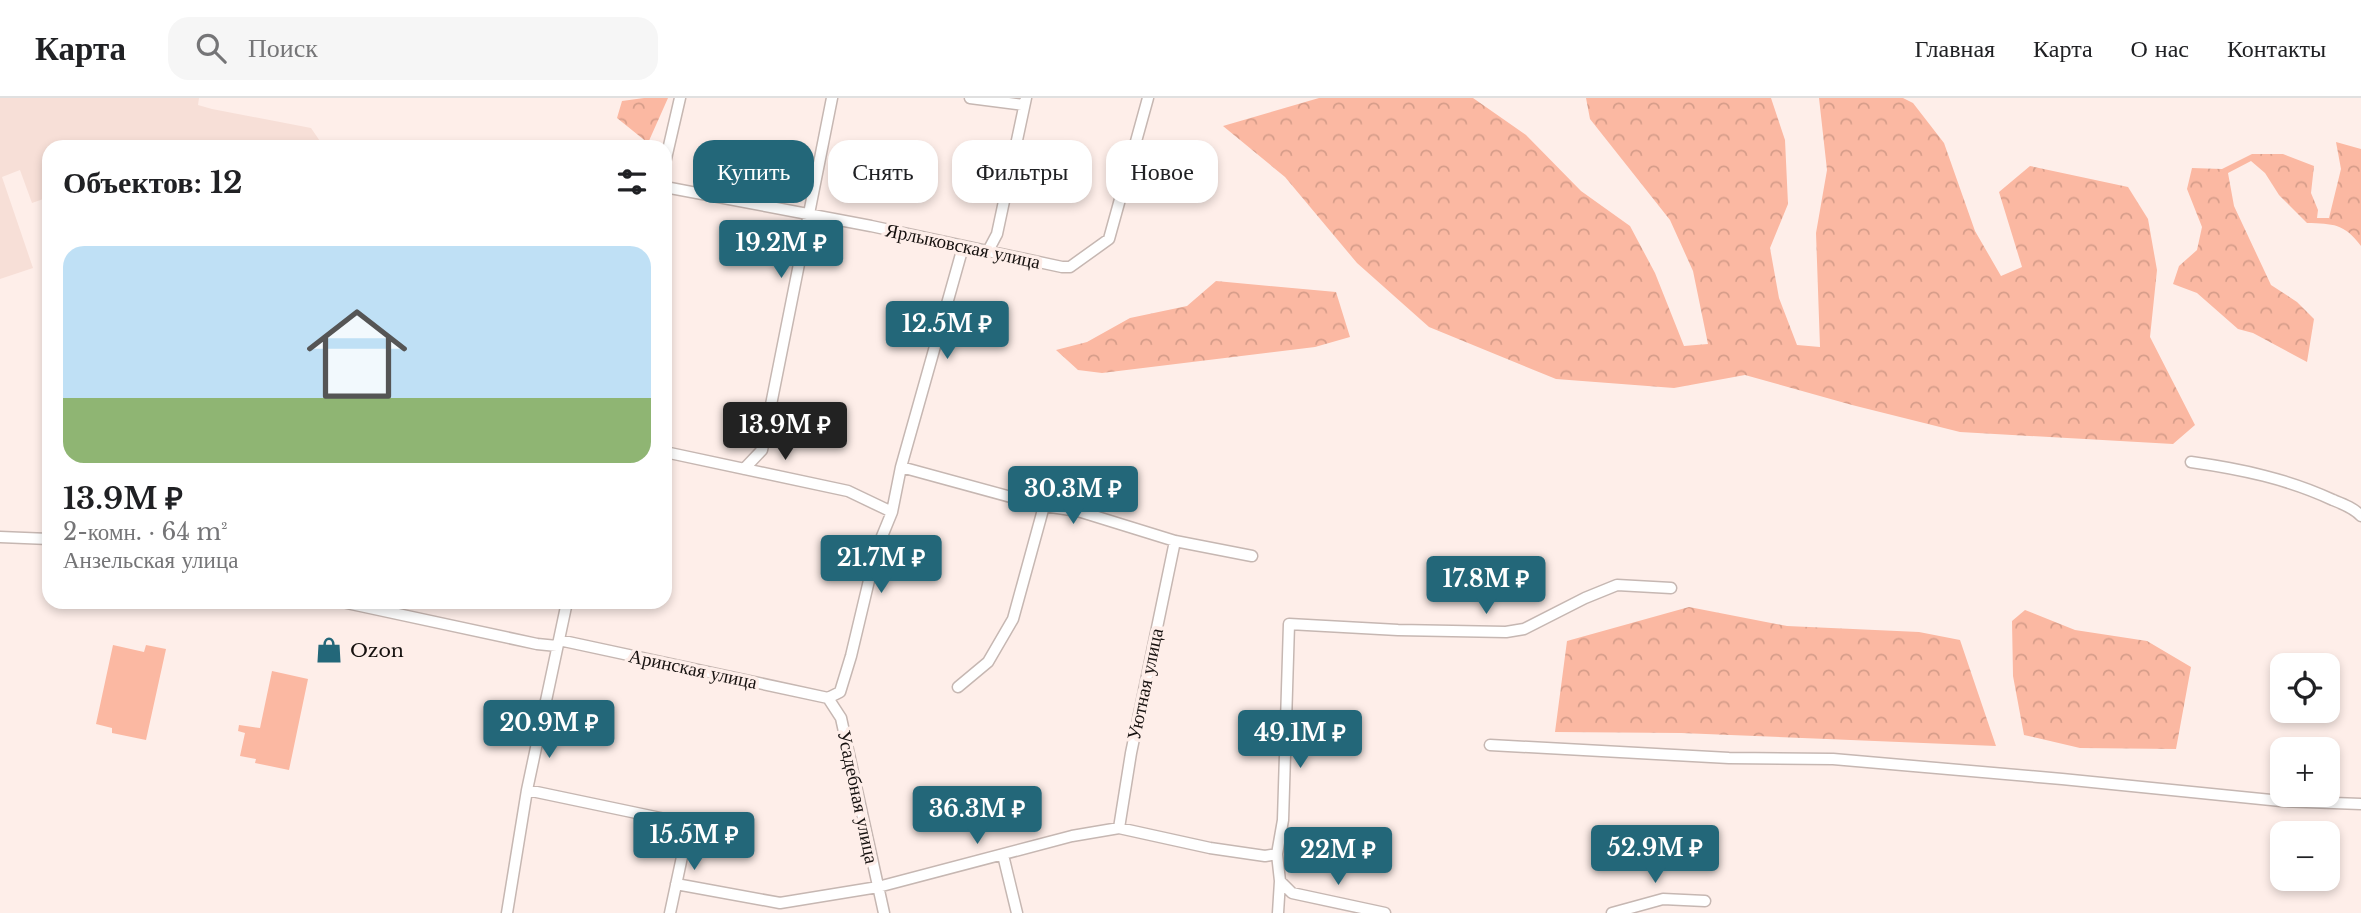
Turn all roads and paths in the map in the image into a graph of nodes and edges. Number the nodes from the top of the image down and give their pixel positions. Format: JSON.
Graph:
{"nodes":[{"id":1,"x":680,"y":98,"type":"edge"},
{"id":2,"x":832,"y":98,"type":"edge"},
{"id":3,"x":970,"y":98,"type":"edge"},
{"id":4,"x":1148,"y":98,"type":"edge"},
{"id":5,"x":1025,"y":102,"type":"edge"},
{"id":6,"x":670,"y":140,"type":"edge"},
{"id":7,"x":672,"y":188,"type":"edge"},
{"id":8,"x":810,"y":215,"type":"junction"},
{"id":9,"x":963,"y":247,"type":"junction"},
{"id":10,"x":988,"y":251,"type":"junction"},
{"id":11,"x":672,"y":454,"type":"edge"},
{"id":12,"x":2191,"y":462,"type":"dead end"},
{"id":13,"x":901,"y":467,"type":"junction"},
{"id":14,"x":744,"y":469,"type":"junction"},
{"id":15,"x":1044,"y":506,"type":"junction"},
{"id":16,"x":892,"y":512,"type":"junction"},
{"id":17,"x":2361,"y":516,"type":"edge"},
{"id":18,"x":0,"y":537,"type":"edge"},
{"id":19,"x":42,"y":539,"type":"edge"},
{"id":20,"x":1175,"y":541,"type":"junction"},
{"id":21,"x":1252,"y":556,"type":"dead end"},
{"id":22,"x":1671,"y":588,"type":"dead end"},
{"id":23,"x":374,"y":609,"type":"edge"},
{"id":24,"x":565,"y":609,"type":"edge"},
{"id":25,"x":558,"y":643,"type":"junction"},
{"id":26,"x":958,"y":687,"type":"dead end"},
{"id":27,"x":828,"y":698,"type":"junction"},
{"id":28,"x":1490,"y":745,"type":"dead end"},
{"id":29,"x":527,"y":790,"type":"junction"},
{"id":30,"x":2361,"y":804,"type":"edge"},
{"id":31,"x":1119,"y":828,"type":"junction"},
{"id":32,"x":1277,"y":853,"type":"junction"},
{"id":33,"x":1003,"y":855,"type":"junction"},
{"id":34,"x":1280,"y":881,"type":"junction"},
{"id":35,"x":676,"y":884,"type":"junction"},
{"id":36,"x":877,"y":887,"type":"junction"},
{"id":37,"x":1705,"y":901,"type":"dead end"},
{"id":38,"x":780,"y":908,"type":"edge"},
{"id":39,"x":507,"y":913,"type":"edge"},
{"id":40,"x":670,"y":913,"type":"edge"},
{"id":41,"x":884,"y":913,"type":"edge"},
{"id":42,"x":1017,"y":913,"type":"edge"},
{"id":43,"x":1278,"y":913,"type":"edge"},
{"id":44,"x":1385,"y":913,"type":"edge"},
{"id":45,"x":1612,"y":913,"type":"edge"}],
"edges":[{"from":1,"to":6,"type":"street"},
{"from":2,"to":8,"type":"street"},
{"from":3,"to":5,"type":"street"},
{"from":4,"to":10,"type":"street","name":"Ярлыковская улица"},
{"from":5,"to":10,"type":"street"},
{"from":7,"to":8,"type":"street","name":"Ярлыковская улица"},
{"from":8,"to":9,"type":"street","name":"Ярлыковская улица"},
{"from":8,"to":14,"type":"street"},
{"from":9,"to":10,"type":"street","name":"Ярлыковская улица"},
{"from":9,"to":13,"type":"street"},
{"from":11,"to":14,"type":"street"},
{"from":12,"to":17,"type":"street"},
{"from":13,"to":15,"type":"street"},
{"from":13,"to":16,"type":"street"},
{"from":14,"to":16,"type":"street"},
{"from":15,"to":20,"type":"street"},
{"from":15,"to":26,"type":"street"},
{"from":16,"to":27,"type":"street"},
{"from":18,"to":19,"type":"street"},
{"from":20,"to":21,"type":"street"},
{"from":20,"to":31,"type":"street","name":"Уютная улица"},
{"from":22,"to":32,"type":"street"},
{"from":23,"to":25,"type":"street","name":"Аринская улица"},
{"from":24,"to":25,"type":"street"},
{"from":25,"to":27,"type":"street","name":"Аринская улица"},
{"from":25,"to":29,"type":"street"},
{"from":27,"to":36,"type":"street","name":"Усадебная улица"},
{"from":28,"to":30,"type":"street"},
{"from":29,"to":35,"type":"street"},
{"from":29,"to":39,"type":"street"},
{"from":31,"to":32,"type":"street"},
{"from":31,"to":33,"type":"street"},
{"from":32,"to":34,"type":"street"},
{"from":33,"to":36,"type":"street"},
{"from":33,"to":42,"type":"street"},
{"from":34,"to":43,"type":"street"},
{"from":34,"to":44,"type":"street"},
{"from":35,"to":38,"type":"street"},
{"from":35,"to":40,"type":"street"},
{"from":36,"to":38,"type":"street"},
{"from":36,"to":41,"type":"street","name":"Усадебная улица"},
{"from":37,"to":45,"type":"street"}]}
